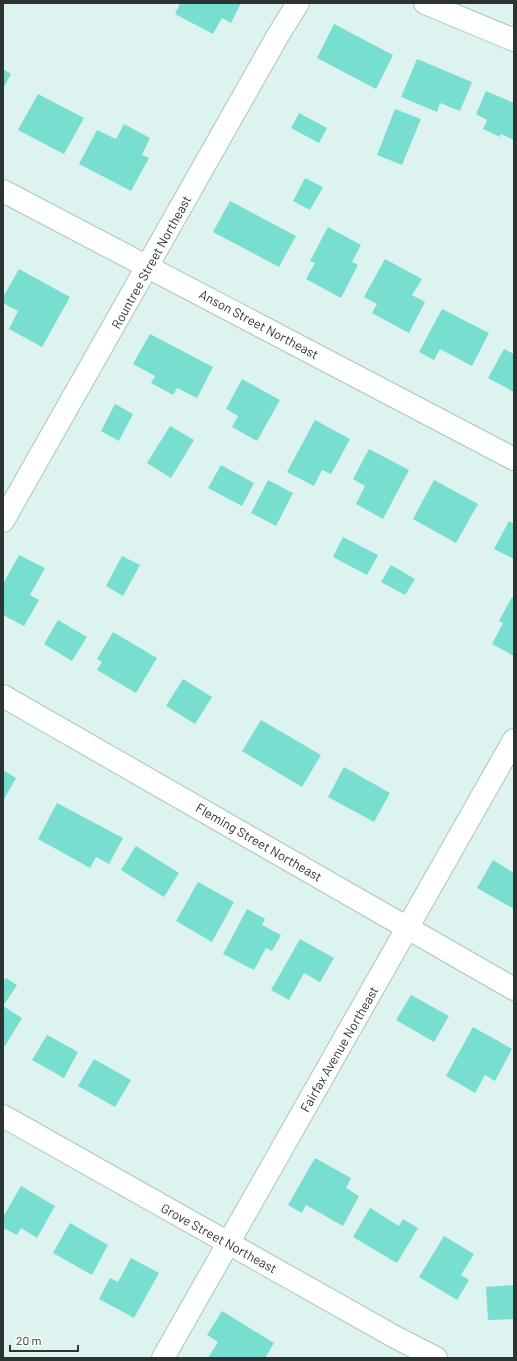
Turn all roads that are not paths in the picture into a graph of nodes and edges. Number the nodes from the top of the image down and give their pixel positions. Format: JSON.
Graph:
{"nodes":[{"id":1,"x":298,"y":3,"type":"edge"},
{"id":2,"x":425,"y":3,"type":"edge"},
{"id":3,"x":514,"y":40,"type":"edge"},
{"id":4,"x":3,"y":191,"type":"edge"},
{"id":5,"x":149,"y":266,"type":"junction"},
{"id":6,"x":514,"y":459,"type":"edge"},
{"id":7,"x":3,"y":521,"type":"edge"},
{"id":8,"x":3,"y":696,"type":"edge"},
{"id":9,"x":514,"y":740,"type":"edge"},
{"id":10,"x":408,"y":928,"type":"junction"},
{"id":11,"x":514,"y":988,"type":"edge"},
{"id":12,"x":3,"y":1116,"type":"edge"},
{"id":13,"x":228,"y":1243,"type":"junction"},
{"id":14,"x":163,"y":1358,"type":"edge"},
{"id":15,"x":436,"y":1358,"type":"edge"}],
"edges":[{"from":1,"to":5,"type":"street","name":"Rountree Street Northeast"},
{"from":2,"to":3,"type":"street"},
{"from":4,"to":5,"type":"street","name":"Anson Street Northeast"},
{"from":5,"to":6,"type":"street","name":"Anson Street Northeast"},
{"from":5,"to":7,"type":"street","name":"Rountree Street Northeast"},
{"from":8,"to":10,"type":"street","name":"Fleming Street Northeast"},
{"from":9,"to":10,"type":"street","name":"Fairfax Avenue Northeast"},
{"from":10,"to":11,"type":"street","name":"Fleming Street Northeast"},
{"from":10,"to":13,"type":"street","name":"Fairfax Avenue Northeast"},
{"from":12,"to":13,"type":"street","name":"Grove Street Northeast"},
{"from":13,"to":14,"type":"street","name":"Fairfax Avenue Northeast"},
{"from":13,"to":15,"type":"street","name":"Grove Street Northeast"}]}
